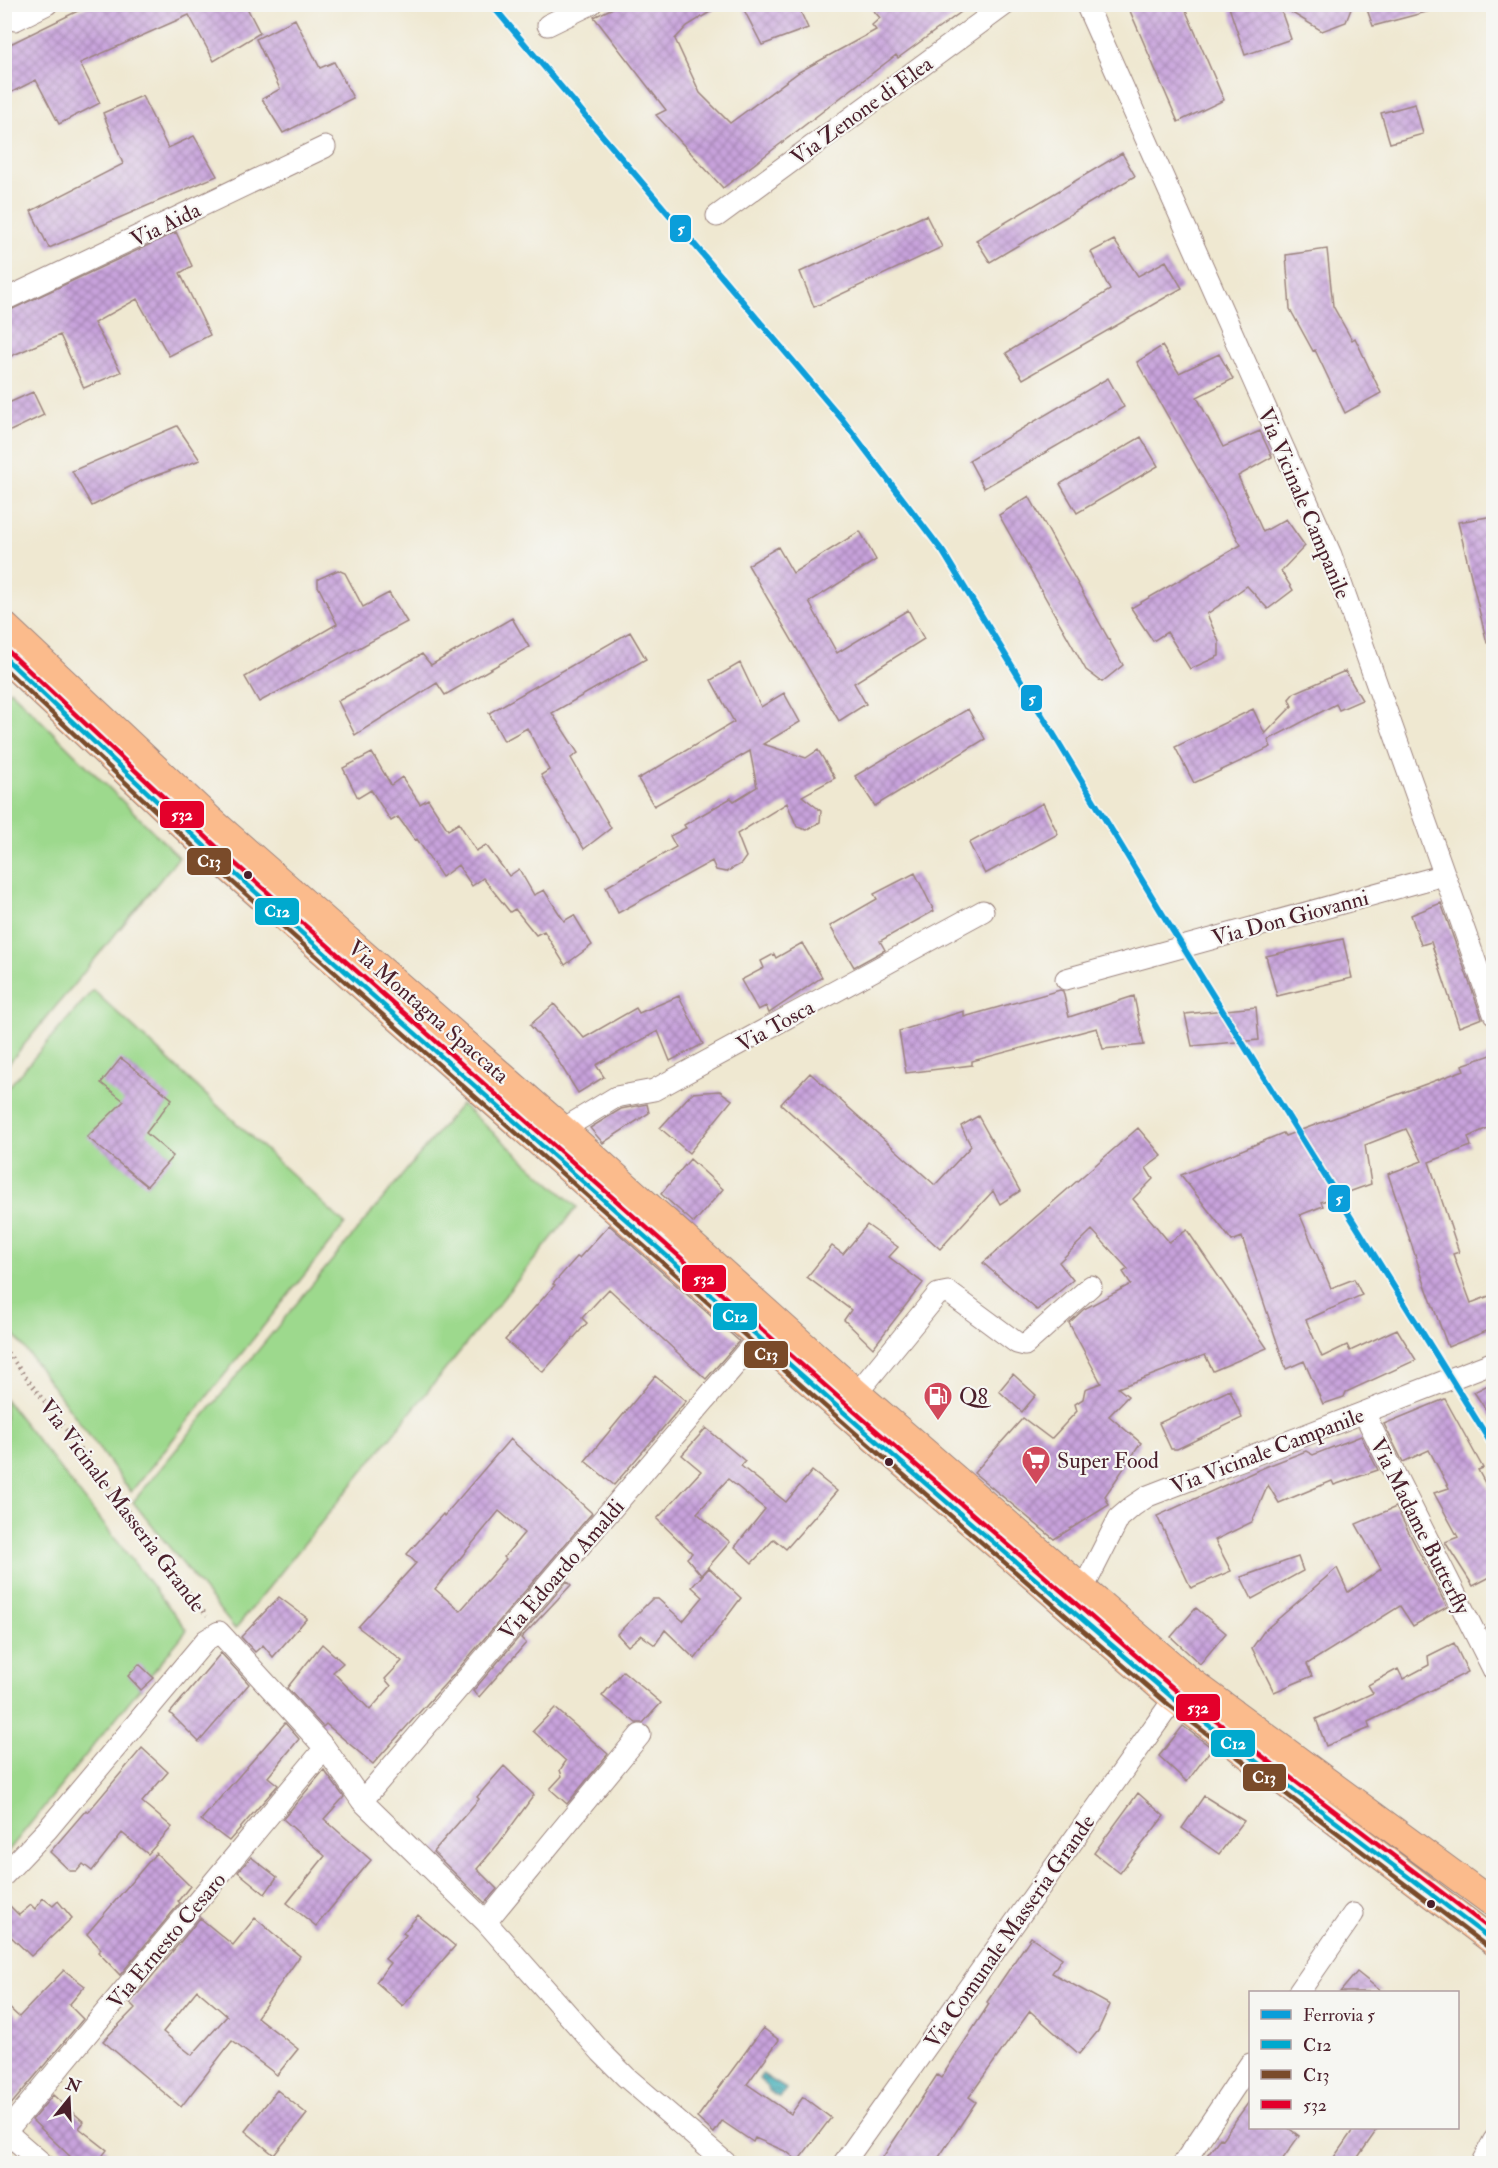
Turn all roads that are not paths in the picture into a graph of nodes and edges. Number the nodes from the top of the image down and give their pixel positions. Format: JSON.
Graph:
{"nodes":[{"id":1,"x":47,"y":4,"type":"edge"},
{"id":2,"x":591,"y":4,"type":"edge"},
{"id":3,"x":1006,"y":4,"type":"edge"},
{"id":4,"x":1086,"y":4,"type":"edge"},
{"id":5,"x":8,"y":21,"type":"edge"},
{"id":6,"x":548,"y":25,"type":"dead end"},
{"id":7,"x":326,"y":147,"type":"dead end"},
{"id":8,"x":717,"y":216,"type":"dead end"},
{"id":9,"x":4,"y":300,"type":"edge"},
{"id":10,"x":4,"y":625,"type":"edge"},
{"id":11,"x":4,"y":657,"type":"edge"},
{"id":12,"x":1444,"y":875,"type":"junction"},
{"id":13,"x":983,"y":911,"type":"dead end"},
{"id":14,"x":1066,"y":979,"type":"dead end"},
{"id":15,"x":1494,"y":1014,"type":"edge"},
{"id":16,"x":563,"y":1129,"type":"junction"},
{"id":17,"x":1091,"y":1286,"type":"dead end"},
{"id":18,"x":759,"y":1337,"type":"junction"},
{"id":19,"x":1494,"y":1362,"type":"edge"},
{"id":20,"x":857,"y":1393,"type":"junction"},
{"id":21,"x":1364,"y":1413,"type":"junction"},
{"id":22,"x":1083,"y":1589,"type":"junction"},
{"id":23,"x":1494,"y":1671,"type":"edge"},
{"id":24,"x":1174,"y":1699,"type":"junction"},
{"id":25,"x":640,"y":1735,"type":"dead end"},
{"id":26,"x":325,"y":1748,"type":"junction"},
{"id":27,"x":362,"y":1801,"type":"junction"},
{"id":28,"x":4,"y":1875,"type":"edge"},
{"id":29,"x":1494,"y":1904,"type":"edge"},
{"id":30,"x":1353,"y":1914,"type":"dead end"},
{"id":31,"x":486,"y":1922,"type":"junction"},
{"id":32,"x":1494,"y":1942,"type":"edge"},
{"id":33,"x":1300,"y":1991,"type":"edge"},
{"id":34,"x":1249,"y":2067,"type":"edge"},
{"id":35,"x":5,"y":2133,"type":"edge"},
{"id":36,"x":1494,"y":2140,"type":"edge"},
{"id":37,"x":43,"y":2163,"type":"edge"},
{"id":38,"x":727,"y":2163,"type":"edge"},
{"id":39,"x":843,"y":2163,"type":"edge"},
{"id":40,"x":1183,"y":2163,"type":"edge"},
{"id":41,"x":1481,"y":2163,"type":"edge"}],
"edges":[{"from":1,"to":5,"type":"street"},
{"from":2,"to":6,"type":"street"},
{"from":3,"to":8,"type":"street","name":"Via Zenone di Elea"},
{"from":4,"to":12,"type":"street","name":"Via Vicinale Campanile"},
{"from":7,"to":9,"type":"street","name":"Via Aida"},
{"from":10,"to":16,"type":"main road","name":"Via Montagna Spaccata"},
{"from":11,"to":18,"type":"main road","name":"Via Montagna Spaccata"},
{"from":12,"to":14,"type":"street","name":"Via Don Giovanni"},
{"from":12,"to":15,"type":"street","name":"Via Vicinale Campanile"},
{"from":13,"to":16,"type":"street","name":"Via Tosca"},
{"from":16,"to":20,"type":"main road","name":"Via Montagna Spaccata"},
{"from":17,"to":20,"type":"street"},
{"from":18,"to":24,"type":"main road","name":"Via Montagna Spaccata"},
{"from":18,"to":27,"type":"street","name":"Via Edoardo Amaldi"},
{"from":19,"to":21,"type":"street","name":"Via Vicinale Campanile"},
{"from":20,"to":22,"type":"main road","name":"Via Montagna Spaccata"},
{"from":21,"to":22,"type":"street","name":"Via Vicinale Campanile"},
{"from":21,"to":23,"type":"street","name":"Via Madame Butterfly"},
{"from":22,"to":29,"type":"main road","name":"Via Montagna Spaccata"},
{"from":24,"to":32,"type":"main road","name":"Via Montagna Spaccata"},
{"from":24,"to":39,"type":"street","name":"Via Comunale Masseria Grande"},
{"from":25,"to":31,"type":"street"},
{"from":26,"to":27,"type":"street","name":"Via Vicinale Masseria Grande"},
{"from":26,"to":28,"type":"street","name":"Via Vicinale Masseria Grande"},
{"from":26,"to":35,"type":"street","name":"Via Ernesto Cesaro"},
{"from":27,"to":31,"type":"street","name":"Via Vicinale Masseria Grande"},
{"from":30,"to":33,"type":"street"},
{"from":31,"to":38,"type":"street","name":"Via Vicinale Masseria Grande"},
{"from":34,"to":40,"type":"street"},
{"from":35,"to":37,"type":"street","name":"Via Ernesto Cesaro"},
{"from":36,"to":41,"type":"street"}]}
